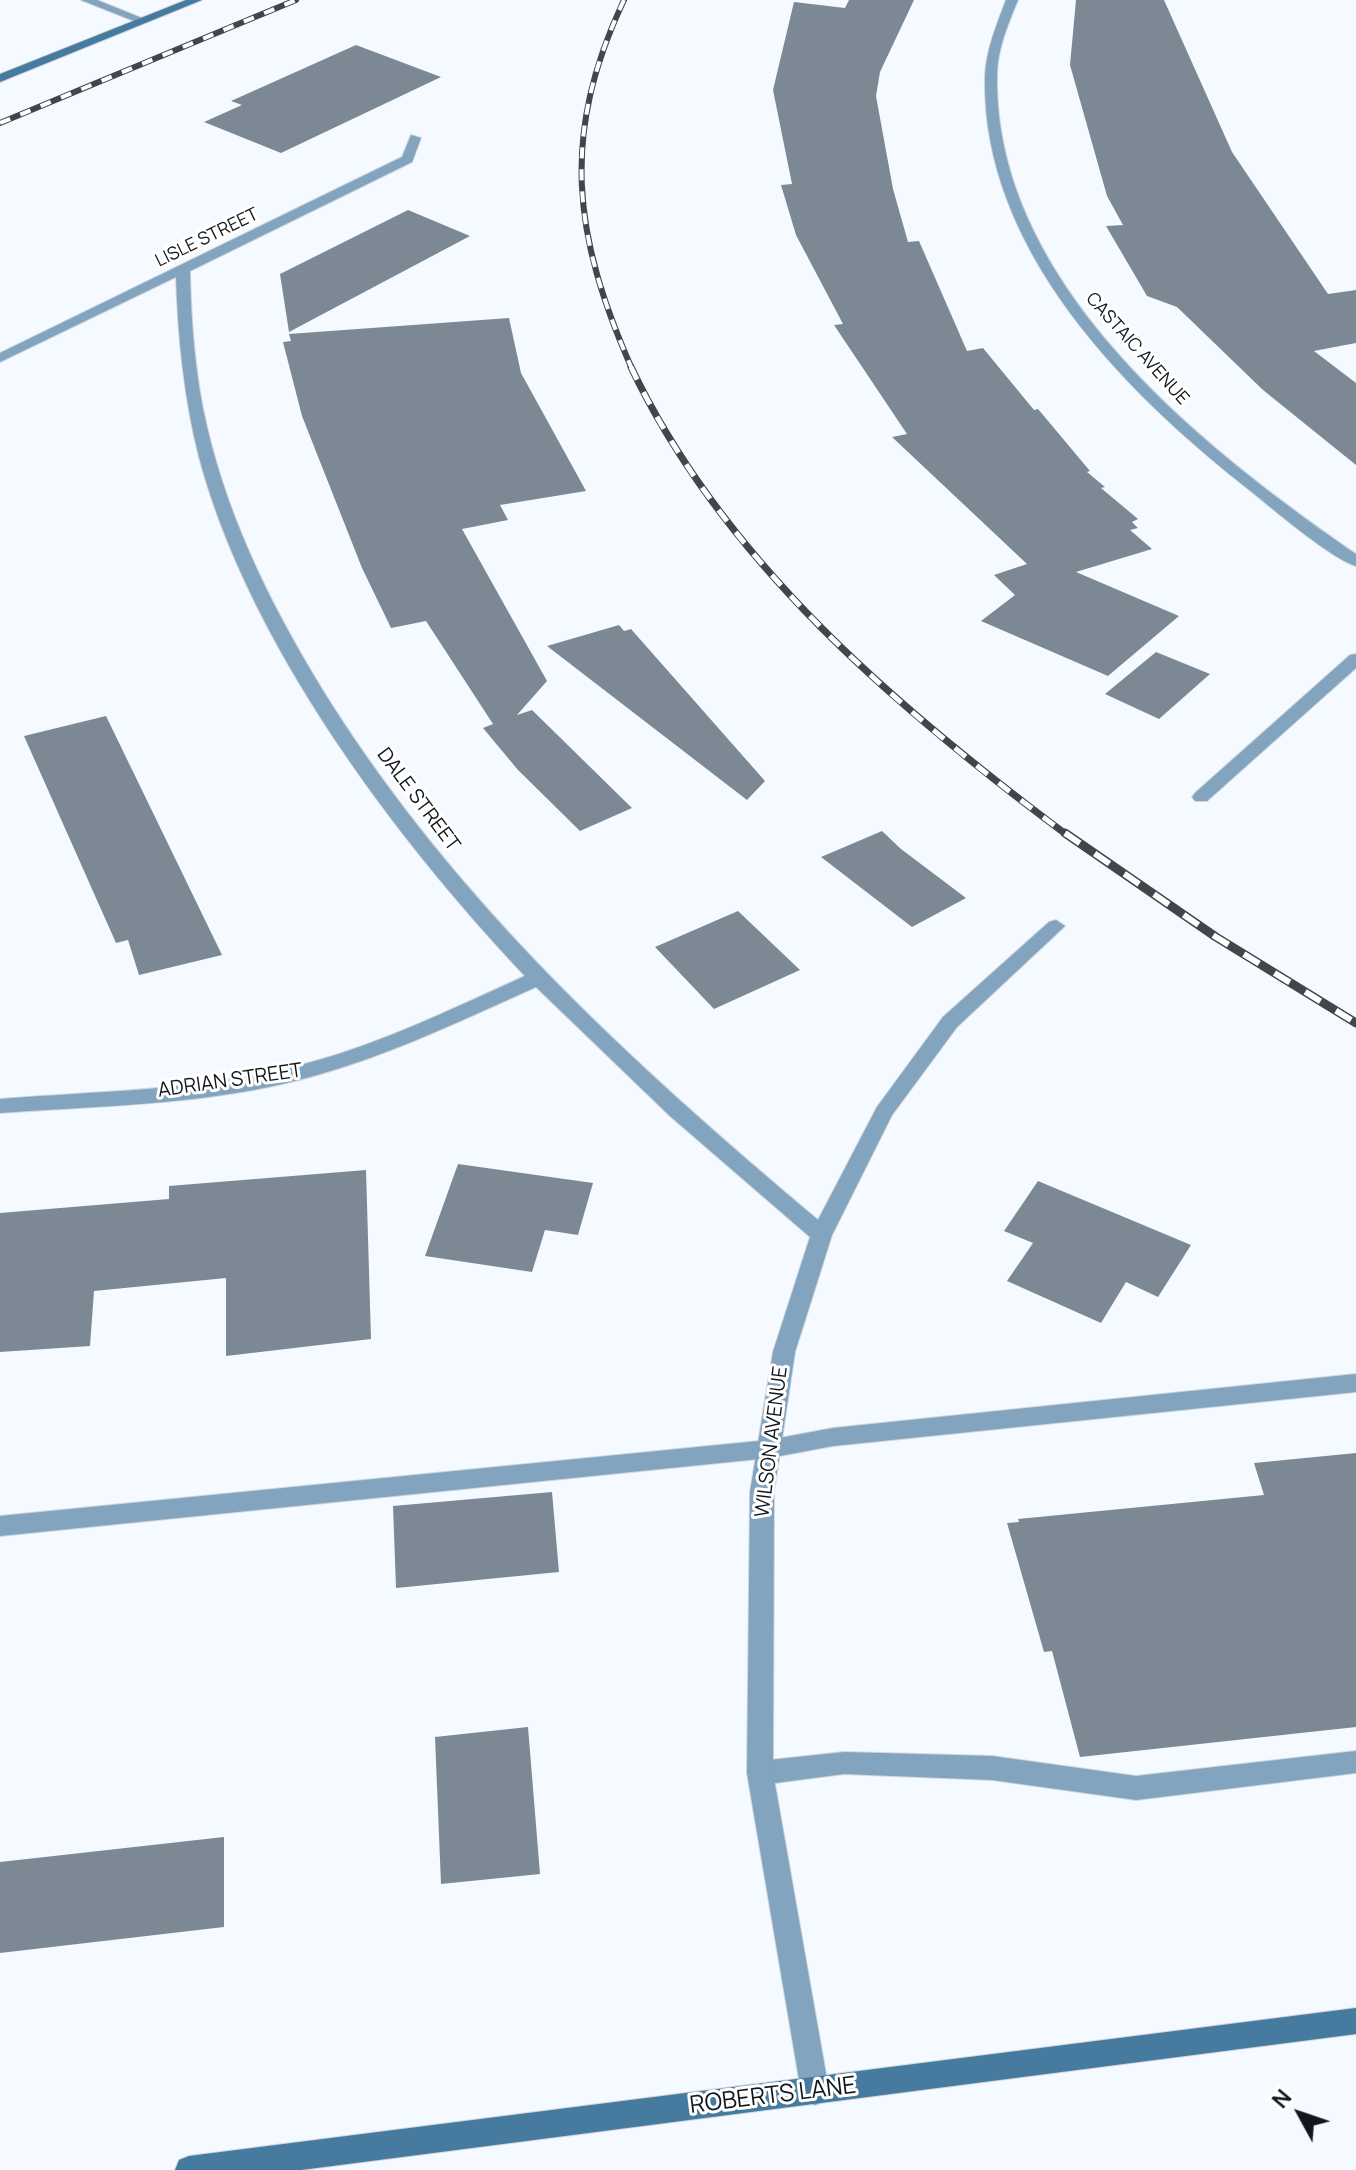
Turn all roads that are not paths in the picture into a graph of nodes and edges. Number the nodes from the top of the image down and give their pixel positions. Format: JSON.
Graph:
{"nodes":[{"id":1,"x":87,"y":0,"type":"edge"},
{"id":2,"x":196,"y":0,"type":"edge"},
{"id":3,"x":1012,"y":0,"type":"edge"},
{"id":4,"x":143,"y":21,"type":"junction"},
{"id":5,"x":0,"y":78,"type":"edge"},
{"id":6,"x":415,"y":138,"type":"dead end"},
{"id":7,"x":183,"y":270,"type":"junction"},
{"id":8,"x":0,"y":358,"type":"edge"},
{"id":9,"x":1356,"y":561,"type":"edge"},
{"id":10,"x":1356,"y":659,"type":"edge"},
{"id":11,"x":1201,"y":797,"type":"dead end"},
{"id":12,"x":1056,"y":926,"type":"dead end"},
{"id":13,"x":539,"y":978,"type":"junction"},
{"id":14,"x":0,"y":1106,"type":"edge"},
{"id":15,"x":821,"y":1235,"type":"junction"},
{"id":16,"x":1356,"y":1383,"type":"edge"},
{"id":17,"x":769,"y":1449,"type":"junction"},
{"id":18,"x":0,"y":1526,"type":"edge"},
{"id":19,"x":1356,"y":1762,"type":"edge"},
{"id":20,"x":760,"y":1773,"type":"junction"},
{"id":21,"x":1356,"y":2021,"type":"edge"},
{"id":22,"x":815,"y":2091,"type":"junction"},
{"id":23,"x":189,"y":2170,"type":"edge"}],
"edges":[{"from":1,"to":4,"type":"street"},
{"from":2,"to":4,"type":"street"},
{"from":3,"to":9,"type":"street","name":"CASTAIC AVENUE"},
{"from":4,"to":5,"type":"street"},
{"from":6,"to":7,"type":"street","name":"LISLE STREET"},
{"from":7,"to":8,"type":"street","name":"LISLE STREET"},
{"from":7,"to":13,"type":"street","name":"DALE STREET"},
{"from":10,"to":11,"type":"street"},
{"from":12,"to":15,"type":"street","name":"WILSON AVENUE"},
{"from":13,"to":14,"type":"street","name":"ADRIAN STREET"},
{"from":13,"to":15,"type":"street","name":"DALE STREET"},
{"from":15,"to":17,"type":"street","name":"WILSON AVENUE"},
{"from":16,"to":17,"type":"street"},
{"from":17,"to":18,"type":"street"},
{"from":17,"to":20,"type":"street","name":"WILSON AVENUE"},
{"from":19,"to":20,"type":"street"},
{"from":20,"to":22,"type":"street","name":"WILSON AVENUE"},
{"from":21,"to":22,"type":"street","name":"ROBERTS LANE"},
{"from":22,"to":23,"type":"street","name":"ROBERTS LANE"}]}
